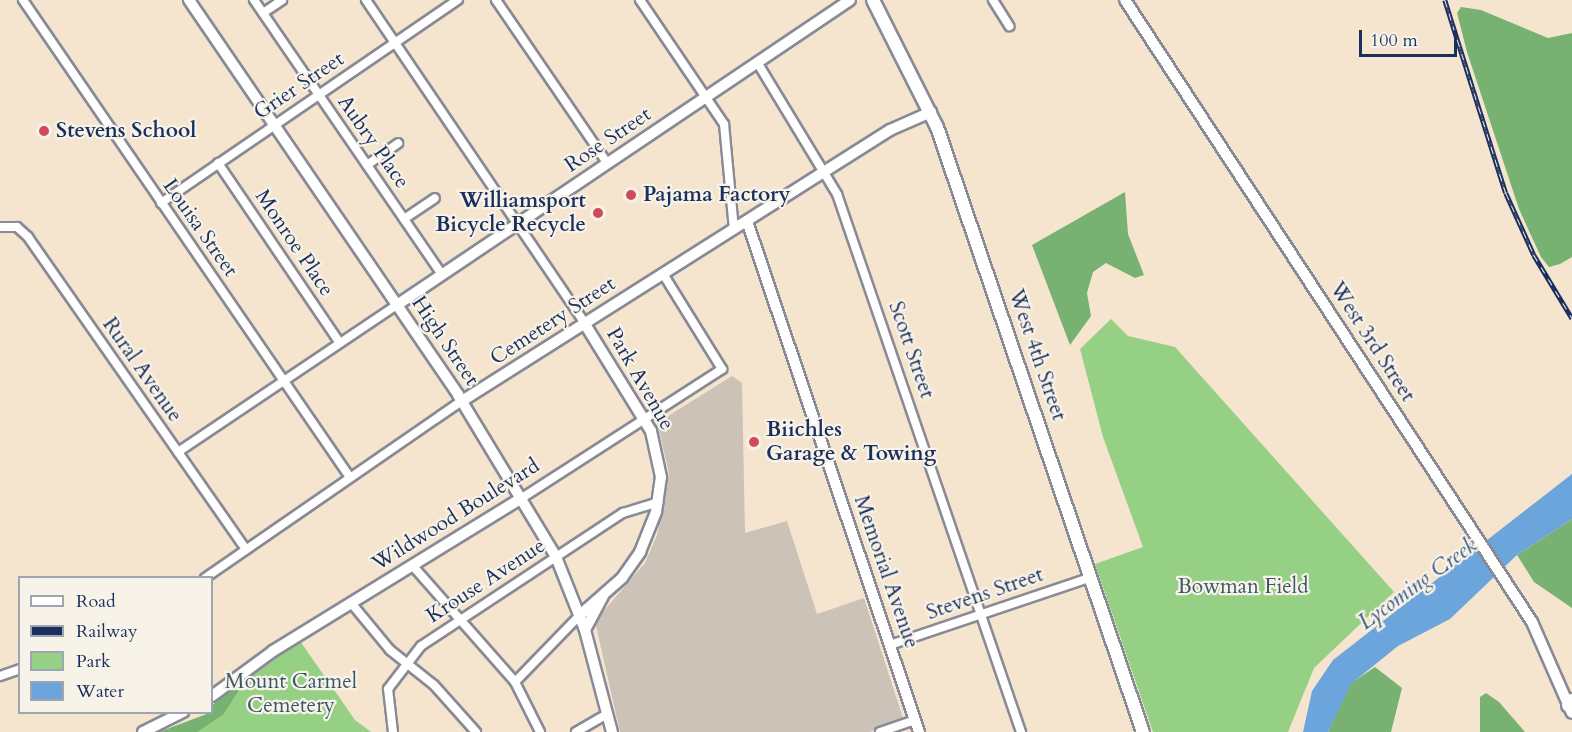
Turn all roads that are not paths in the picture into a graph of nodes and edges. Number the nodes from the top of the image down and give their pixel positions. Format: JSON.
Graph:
{"nodes":[{"id":1,"x":23,"y":0,"type":"edge"},
{"id":2,"x":189,"y":0,"type":"edge"},
{"id":3,"x":254,"y":0,"type":"edge"},
{"id":4,"x":282,"y":0,"type":"edge"},
{"id":5,"x":366,"y":0,"type":"edge"},
{"id":6,"x":458,"y":0,"type":"edge"},
{"id":7,"x":496,"y":0,"type":"edge"},
{"id":8,"x":640,"y":0,"type":"edge"},
{"id":9,"x":850,"y":0,"type":"edge"},
{"id":10,"x":873,"y":0,"type":"edge"},
{"id":11,"x":993,"y":0,"type":"edge"},
{"id":12,"x":1125,"y":0,"type":"edge"},
{"id":13,"x":263,"y":13,"type":"junction"},
{"id":14,"x":1009,"y":26,"type":"dead end"},
{"id":15,"x":395,"y":43,"type":"junction"},
{"id":16,"x":757,"y":62,"type":"junction"},
{"id":17,"x":318,"y":94,"type":"junction"},
{"id":18,"x":706,"y":97,"type":"junction"},
{"id":19,"x":931,"y":112,"type":"junction"},
{"id":20,"x":274,"y":124,"type":"junction"},
{"id":21,"x":398,"y":143,"type":"dead end"},
{"id":22,"x":218,"y":163,"type":"junction"},
{"id":23,"x":607,"y":164,"type":"junction"},
{"id":24,"x":367,"y":165,"type":"junction"},
{"id":25,"x":826,"y":171,"type":"junction"},
{"id":26,"x":435,"y":198,"type":"dead end"},
{"id":27,"x":161,"y":202,"type":"junction"},
{"id":28,"x":404,"y":219,"type":"junction"},
{"id":29,"x":747,"y":220,"type":"junction"},
{"id":30,"x":517,"y":224,"type":"junction"},
{"id":31,"x":0,"y":227,"type":"edge"},
{"id":32,"x":734,"y":229,"type":"junction"},
{"id":33,"x":663,"y":274,"type":"junction"},
{"id":34,"x":442,"y":275,"type":"junction"},
{"id":35,"x":397,"y":305,"type":"junction"},
{"id":36,"x":585,"y":324,"type":"junction"},
{"id":37,"x":340,"y":343,"type":"junction"},
{"id":38,"x":284,"y":382,"type":"junction"},
{"id":39,"x":462,"y":401,"type":"junction"},
{"id":40,"x":645,"y":418,"type":"junction"},
{"id":41,"x":178,"y":452,"type":"junction"},
{"id":42,"x":349,"y":476,"type":"junction"},
{"id":43,"x":522,"y":498,"type":"junction"},
{"id":44,"x":658,"y":502,"type":"junction"},
{"id":45,"x":246,"y":549,"type":"junction"},
{"id":46,"x":556,"y":557,"type":"junction"},
{"id":47,"x":412,"y":565,"type":"junction"},
{"id":48,"x":209,"y":576,"type":"edge"},
{"id":49,"x":1092,"y":577,"type":"junction"},
{"id":50,"x":603,"y":596,"type":"junction"},
{"id":51,"x":352,"y":604,"type":"junction"},
{"id":52,"x":580,"y":615,"type":"junction"},
{"id":53,"x":981,"y":615,"type":"junction"},
{"id":54,"x":459,"y":620,"type":"junction"},
{"id":55,"x":585,"y":630,"type":"junction"},
{"id":56,"x":891,"y":645,"type":"junction"},
{"id":57,"x":404,"y":663,"type":"junction"},
{"id":58,"x":18,"y":670,"type":"edge"},
{"id":59,"x":0,"y":676,"type":"edge"},
{"id":60,"x":515,"y":682,"type":"junction"},
{"id":61,"x":213,"y":695,"type":"edge"},
{"id":62,"x":1571,"y":705,"type":"edge"},
{"id":63,"x":179,"y":714,"type":"edge"},
{"id":64,"x":607,"y":714,"type":"junction"},
{"id":65,"x":915,"y":720,"type":"junction"},
{"id":66,"x":143,"y":732,"type":"edge"},
{"id":67,"x":393,"y":732,"type":"edge"},
{"id":68,"x":476,"y":732,"type":"edge"},
{"id":69,"x":540,"y":732,"type":"edge"},
{"id":70,"x":576,"y":732,"type":"edge"},
{"id":71,"x":612,"y":732,"type":"edge"},
{"id":72,"x":880,"y":732,"type":"edge"},
{"id":73,"x":919,"y":732,"type":"edge"},
{"id":74,"x":1021,"y":732,"type":"edge"},
{"id":75,"x":1143,"y":732,"type":"edge"}],
"edges":[{"from":1,"to":27,"type":"street","name":"Louisa Street"},
{"from":2,"to":20,"type":"street","name":"High Street"},
{"from":3,"to":13,"type":"street","name":"Aubry Place"},
{"from":4,"to":13,"type":"street"},
{"from":5,"to":15,"type":"street","name":"Park Avenue"},
{"from":6,"to":15,"type":"street","name":"Grier Street"},
{"from":7,"to":23,"type":"street"},
{"from":8,"to":18,"type":"street"},
{"from":9,"to":16,"type":"street","name":"Rose Street"},
{"from":10,"to":19,"type":"main road","name":"West 4th Street"},
{"from":11,"to":14,"type":"street"},
{"from":12,"to":62,"type":"street","name":"West 3rd Street"},
{"from":13,"to":17,"type":"street","name":"Aubry Place"},
{"from":15,"to":17,"type":"street","name":"Grier Street"},
{"from":15,"to":30,"type":"street","name":"Park Avenue"},
{"from":16,"to":18,"type":"street","name":"Rose Street"},
{"from":16,"to":25,"type":"street","name":"Scott Street"},
{"from":17,"to":20,"type":"street","name":"Grier Street"},
{"from":17,"to":24,"type":"street","name":"Aubry Place"},
{"from":18,"to":23,"type":"street","name":"Rose Street"},
{"from":18,"to":32,"type":"street"},
{"from":19,"to":25,"type":"street","name":"Cemetery Street"},
{"from":19,"to":49,"type":"main road","name":"West 4th Street"},
{"from":20,"to":22,"type":"street","name":"Grier Street"},
{"from":20,"to":35,"type":"street","name":"High Street"},
{"from":21,"to":24,"type":"street"},
{"from":22,"to":27,"type":"street","name":"Grier Street"},
{"from":22,"to":37,"type":"street","name":"Monroe Place"},
{"from":23,"to":30,"type":"street","name":"Rose Street"},
{"from":24,"to":28,"type":"street","name":"Aubry Place"},
{"from":25,"to":29,"type":"street","name":"Cemetery Street"},
{"from":25,"to":53,"type":"street","name":"Scott Street"},
{"from":26,"to":28,"type":"street"},
{"from":27,"to":38,"type":"street","name":"Louisa Street"},
{"from":28,"to":34,"type":"street","name":"Aubry Place"},
{"from":29,"to":32,"type":"street","name":"Cemetery Street"},
{"from":29,"to":56,"type":"street","name":"Memorial Avenue"},
{"from":30,"to":34,"type":"street","name":"Rose Street"},
{"from":30,"to":36,"type":"street","name":"Park Avenue"},
{"from":31,"to":41,"type":"street","name":"Rural Avenue"},
{"from":32,"to":33,"type":"street","name":"Cemetery Street"},
{"from":33,"to":36,"type":"street","name":"Cemetery Street"},
{"from":33,"to":40,"type":"street","name":"Wildwood Boulevard"},
{"from":34,"to":35,"type":"street","name":"Rose Street"},
{"from":35,"to":37,"type":"street","name":"Rose Street"},
{"from":35,"to":39,"type":"street","name":"High Street"},
{"from":36,"to":39,"type":"street","name":"Cemetery Street"},
{"from":36,"to":40,"type":"street","name":"Park Avenue"},
{"from":37,"to":38,"type":"street","name":"Rose Street"},
{"from":38,"to":41,"type":"street","name":"Rose Street"},
{"from":38,"to":42,"type":"street","name":"Louisa Street"},
{"from":39,"to":42,"type":"street","name":"Cemetery Street"},
{"from":39,"to":43,"type":"street","name":"High Street"},
{"from":40,"to":43,"type":"street","name":"Wildwood Boulevard"},
{"from":40,"to":44,"type":"street","name":"Park Avenue"},
{"from":41,"to":45,"type":"street","name":"Rural Avenue"},
{"from":42,"to":45,"type":"street","name":"Cemetery Street"},
{"from":43,"to":46,"type":"street","name":"High Street"},
{"from":43,"to":47,"type":"street","name":"Wildwood Boulevard"},
{"from":44,"to":46,"type":"street","name":"Krouse Avenue"},
{"from":44,"to":50,"type":"street","name":"Park Avenue"},
{"from":45,"to":48,"type":"street","name":"Cemetery Street"},
{"from":46,"to":52,"type":"street","name":"High Street"},
{"from":46,"to":54,"type":"street","name":"Krouse Avenue"},
{"from":47,"to":51,"type":"street","name":"Wildwood Boulevard"},
{"from":47,"to":54,"type":"street"},
{"from":49,"to":53,"type":"street","name":"Stevens Street"},
{"from":49,"to":75,"type":"main road","name":"West 4th Street"},
{"from":50,"to":52,"type":"street","name":"Park Avenue"},
{"from":50,"to":55,"type":"street"},
{"from":51,"to":57,"type":"street"},
{"from":51,"to":61,"type":"street","name":"Wildwood Boulevard"},
{"from":52,"to":55,"type":"street","name":"High Street"},
{"from":52,"to":60,"type":"street","name":"Park Avenue"},
{"from":53,"to":56,"type":"street","name":"Stevens Street"},
{"from":53,"to":74,"type":"street","name":"Scott Street"},
{"from":54,"to":57,"type":"street","name":"Krouse Avenue"},
{"from":54,"to":60,"type":"street"},
{"from":55,"to":64,"type":"street","name":"High Street"},
{"from":56,"to":65,"type":"street","name":"Memorial Avenue"},
{"from":57,"to":67,"type":"street","name":"Krouse Avenue"},
{"from":57,"to":68,"type":"street"},
{"from":58,"to":59,"type":"street"},
{"from":60,"to":69,"type":"street"},
{"from":63,"to":66,"type":"street"},
{"from":64,"to":70,"type":"street"},
{"from":64,"to":71,"type":"street","name":"High Street"},
{"from":65,"to":72,"type":"street"},
{"from":65,"to":73,"type":"street","name":"Memorial Avenue"}]}
